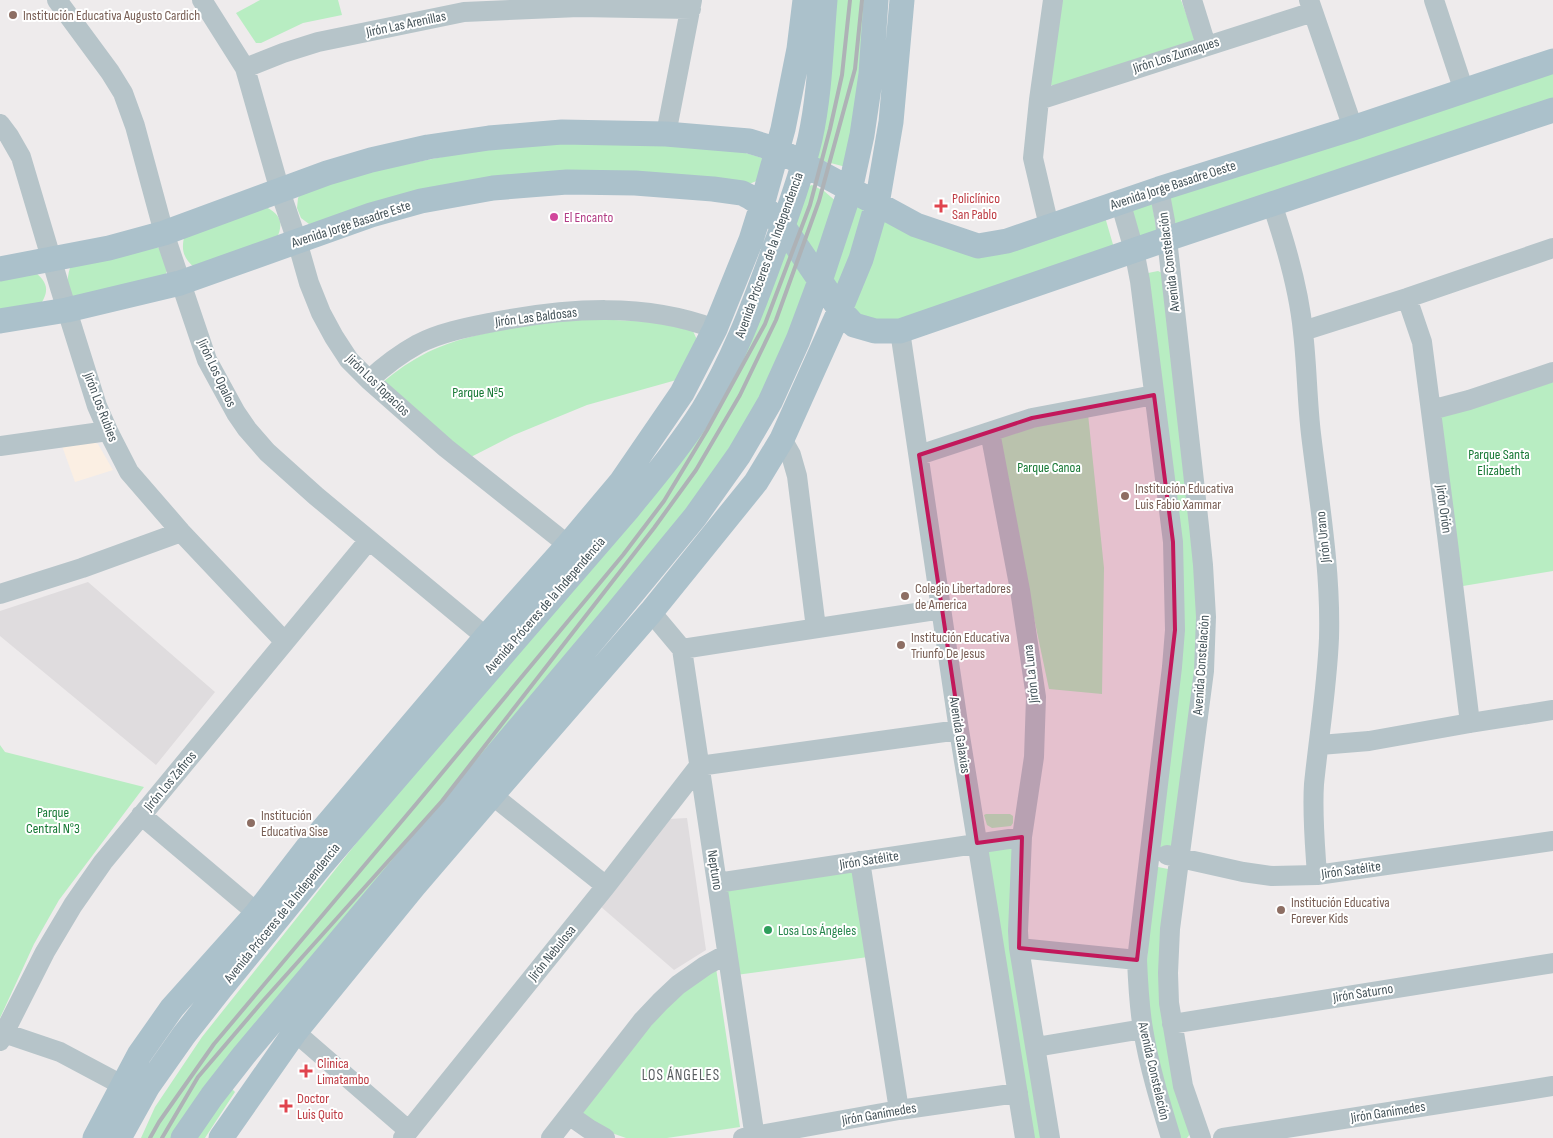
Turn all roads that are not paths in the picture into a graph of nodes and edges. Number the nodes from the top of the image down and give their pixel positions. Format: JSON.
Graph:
{"nodes":[{"id":1,"x":57,"y":0,"type":"edge"},
{"id":2,"x":202,"y":0,"type":"edge"},
{"id":3,"x":805,"y":0,"type":"edge"},
{"id":4,"x":825,"y":0,"type":"edge"},
{"id":5,"x":876,"y":0,"type":"edge"},
{"id":6,"x":902,"y":0,"type":"edge"},
{"id":7,"x":1053,"y":0,"type":"edge"},
{"id":8,"x":1192,"y":0,"type":"edge"},
{"id":9,"x":1434,"y":0,"type":"edge"},
{"id":10,"x":579,"y":4,"type":"edge"},
{"id":11,"x":692,"y":4,"type":"edge"},
{"id":12,"x":464,"y":6,"type":"edge"},
{"id":13,"x":1311,"y":6,"type":"edge"},
{"id":14,"x":1206,"y":45,"type":"junction"},
{"id":15,"x":1553,"y":61,"type":"edge"},
{"id":16,"x":245,"y":68,"type":"junction"},
{"id":17,"x":1464,"y":91,"type":"junction"},
{"id":18,"x":1039,"y":100,"type":"junction"},
{"id":19,"x":1553,"y":110,"type":"edge"},
{"id":20,"x":0,"y":124,"type":"edge"},
{"id":21,"x":1353,"y":128,"type":"junction"},
{"id":22,"x":666,"y":134,"type":"junction"},
{"id":23,"x":778,"y":150,"type":"junction"},
{"id":24,"x":803,"y":162,"type":"junction"},
{"id":25,"x":1158,"y":188,"type":"junction"},
{"id":26,"x":850,"y":190,"type":"junction"},
{"id":27,"x":280,"y":192,"type":"junction"},
{"id":28,"x":1120,"y":201,"type":"junction"},
{"id":29,"x":877,"y":204,"type":"junction"},
{"id":30,"x":1272,"y":204,"type":"junction"},
{"id":31,"x":762,"y":205,"type":"junction"},
{"id":32,"x":783,"y":226,"type":"junction"},
{"id":33,"x":1049,"y":226,"type":"junction"},
{"id":34,"x":164,"y":234,"type":"junction"},
{"id":35,"x":1167,"y":239,"type":"junction"},
{"id":36,"x":297,"y":242,"type":"junction"},
{"id":37,"x":1553,"y":248,"type":"edge"},
{"id":38,"x":1134,"y":250,"type":"junction"},
{"id":39,"x":52,"y":260,"type":"junction"},
{"id":40,"x":0,"y":269,"type":"edge"},
{"id":41,"x":820,"y":281,"type":"junction"},
{"id":42,"x":180,"y":283,"type":"junction"},
{"id":43,"x":1407,"y":298,"type":"junction"},
{"id":44,"x":67,"y":310,"type":"junction"},
{"id":45,"x":840,"y":310,"type":"junction"},
{"id":46,"x":0,"y":321,"type":"edge"},
{"id":47,"x":716,"y":329,"type":"junction"},
{"id":48,"x":900,"y":331,"type":"junction"},
{"id":49,"x":1303,"y":331,"type":"junction"},
{"id":50,"x":1553,"y":372,"type":"edge"},
{"id":51,"x":369,"y":380,"type":"junction"},
{"id":52,"x":1154,"y":395,"type":"junction"},
{"id":53,"x":1431,"y":410,"type":"junction"},
{"id":54,"x":108,"y":430,"type":"junction"},
{"id":55,"x":990,"y":432,"type":"junction"},
{"id":56,"x":782,"y":439,"type":"junction"},
{"id":57,"x":0,"y":446,"type":"edge"},
{"id":58,"x":919,"y":455,"type":"junction"},
{"id":59,"x":181,"y":532,"type":"junction"},
{"id":60,"x":370,"y":540,"type":"junction"},
{"id":61,"x":568,"y":545,"type":"junction"},
{"id":62,"x":0,"y":594,"type":"edge"},
{"id":63,"x":942,"y":609,"type":"junction"},
{"id":64,"x":651,"y":612,"type":"junction"},
{"id":65,"x":816,"y":628,"type":"junction"},
{"id":66,"x":486,"y":637,"type":"junction"},
{"id":67,"x":285,"y":642,"type":"junction"},
{"id":68,"x":682,"y":649,"type":"junction"},
{"id":69,"x":1553,"y":710,"type":"edge"},
{"id":70,"x":1470,"y":723,"type":"junction"},
{"id":71,"x":959,"y":730,"type":"junction"},
{"id":72,"x":1320,"y":745,"type":"junction"},
{"id":73,"x":699,"y":766,"type":"junction"},
{"id":74,"x":492,"y":795,"type":"junction"},
{"id":75,"x":142,"y":815,"type":"junction"},
{"id":76,"x":1022,"y":836,"type":"junction"},
{"id":77,"x":1553,"y":841,"type":"edge"},
{"id":78,"x":977,"y":843,"type":"junction"},
{"id":79,"x":1151,"y":851,"type":"junction"},
{"id":80,"x":1179,"y":858,"type":"junction"},
{"id":81,"x":860,"y":861,"type":"junction"},
{"id":82,"x":1316,"y":875,"type":"junction"},
{"id":83,"x":717,"y":883,"type":"junction"},
{"id":84,"x":606,"y":886,"type":"junction"},
{"id":85,"x":257,"y":913,"type":"junction"},
{"id":86,"x":1019,"y":948,"type":"junction"},
{"id":87,"x":727,"y":954,"type":"junction"},
{"id":88,"x":1137,"y":960,"type":"junction"},
{"id":89,"x":1553,"y":963,"type":"edge"},
{"id":90,"x":1172,"y":1024,"type":"junction"},
{"id":91,"x":1143,"y":1029,"type":"junction"},
{"id":92,"x":295,"y":1032,"type":"junction"},
{"id":93,"x":2,"y":1037,"type":"edge"},
{"id":94,"x":1036,"y":1047,"type":"junction"},
{"id":95,"x":122,"y":1085,"type":"junction"},
{"id":96,"x":1553,"y":1086,"type":"edge"},
{"id":97,"x":1018,"y":1093,"type":"junction"},
{"id":98,"x":899,"y":1110,"type":"junction"},
{"id":99,"x":569,"y":1115,"type":"junction"},
{"id":100,"x":1338,"y":1129,"type":"edge"},
{"id":101,"x":405,"y":1134,"type":"edge"},
{"id":102,"x":751,"y":1137,"type":"edge"},
{"id":103,"x":95,"y":1138,"type":"edge"},
{"id":104,"x":119,"y":1138,"type":"edge"},
{"id":105,"x":183,"y":1138,"type":"edge"},
{"id":106,"x":221,"y":1138,"type":"edge"},
{"id":107,"x":551,"y":1138,"type":"edge"},
{"id":108,"x":605,"y":1138,"type":"edge"},
{"id":109,"x":1025,"y":1138,"type":"edge"},
{"id":110,"x":1050,"y":1138,"type":"edge"},
{"id":111,"x":1171,"y":1138,"type":"edge"},
{"id":112,"x":1201,"y":1138,"type":"edge"},
{"id":113,"x":1223,"y":1138,"type":"edge"}],
"edges":[{"from":1,"to":34,"type":"street","name":"Jirón Los Opalos"},
{"from":2,"to":16,"type":"street","name":"Jirón Los Topacios"},
{"from":3,"to":23,"type":"main road","name":"Avenida Próceres de la Independencia"},
{"from":4,"to":24,"type":"main road","name":"Avenida Próceres de la Independencia"},
{"from":5,"to":26,"type":"main road"},
{"from":6,"to":29,"type":"main road"},
{"from":7,"to":18,"type":"street"},
{"from":8,"to":14,"type":"street"},
{"from":9,"to":17,"type":"street"},
{"from":10,"to":11,"type":"street","name":"Jirón Las Arenillas"},
{"from":10,"to":12,"type":"street","name":"Jirón Las Arenillas"},
{"from":11,"to":22,"type":"street"},
{"from":12,"to":16,"type":"street","name":"Jirón Las Arenillas"},
{"from":13,"to":14,"type":"street","name":"Jirón Los Zumaques"},
{"from":13,"to":21,"type":"street"},
{"from":14,"to":18,"type":"street","name":"Jirón Los Zumaques"},
{"from":15,"to":17,"type":"main road","name":"Avenida Jorge Basadre Oeste"},
{"from":16,"to":27,"type":"street","name":"Jirón Los Topacios"},
{"from":17,"to":21,"type":"main road","name":"Avenida Jorge Basadre Oeste"},
{"from":18,"to":33,"type":"street"},
{"from":19,"to":30,"type":"main road"},
{"from":20,"to":39,"type":"street","name":"Jirón Los Rubies"},
{"from":21,"to":25,"type":"main road","name":"Avenida Jorge Basadre Oeste"},
{"from":22,"to":23,"type":"main road"},
{"from":22,"to":27,"type":"main road"},
{"from":23,"to":24,"type":"main road"},
{"from":23,"to":31,"type":"main road","name":"Avenida Próceres de la Independencia"},
{"from":24,"to":26,"type":"main road","name":"Avenida Jorge Basadre Oeste"},
{"from":24,"to":32,"type":"main road","name":"Avenida Próceres de la Independencia"},
{"from":25,"to":28,"type":"main road","name":"Avenida Jorge Basadre Oeste"},
{"from":25,"to":35,"type":"street","name":"Avenida Constelación"},
{"from":26,"to":29,"type":"main road","name":"Avenida Jorge Basadre Oeste"},
{"from":26,"to":41,"type":"main road"},
{"from":27,"to":34,"type":"main road"},
{"from":27,"to":36,"type":"street","name":"Jirón Los Topacios"},
{"from":28,"to":33,"type":"main road","name":"Avenida Jorge Basadre Oeste"},
{"from":28,"to":38,"type":"street","name":"Avenida Constelación"},
{"from":29,"to":33,"type":"main road","name":"Avenida Jorge Basadre Oeste"},
{"from":29,"to":45,"type":"main road"},
{"from":30,"to":35,"type":"main road"},
{"from":30,"to":49,"type":"street","name":"Jirón Urano"},
{"from":31,"to":32,"type":"main road","name":"Avenida Jorge Basadre Este"},
{"from":31,"to":36,"type":"main road","name":"Avenida Jorge Basadre Este"},
{"from":31,"to":47,"type":"main road","name":"Avenida Próceres de la Independencia"},
{"from":32,"to":41,"type":"main road","name":"Avenida Jorge Basadre Este"},
{"from":32,"to":104,"type":"main road","name":"Avenida Próceres de la Independencia"},
{"from":34,"to":39,"type":"main road"},
{"from":34,"to":42,"type":"street","name":"Jirón Los Opalos"},
{"from":35,"to":38,"type":"main road"},
{"from":35,"to":80,"type":"street","name":"Avenida Constelación"},
{"from":36,"to":42,"type":"main road","name":"Avenida Jorge Basadre Este"},
{"from":36,"to":51,"type":"street","name":"Jirón Los Topacios"},
{"from":37,"to":43,"type":"street"},
{"from":38,"to":48,"type":"main road"},
{"from":38,"to":52,"type":"street","name":"Avenida Constelación"},
{"from":39,"to":40,"type":"main road"},
{"from":39,"to":44,"type":"street","name":"Jirón Los Rubies"},
{"from":41,"to":45,"type":"main road"},
{"from":41,"to":105,"type":"main road"},
{"from":42,"to":44,"type":"main road","name":"Avenida Jorge Basadre Este"},
{"from":42,"to":60,"type":"street","name":"Jirón Los Opalos"},
{"from":43,"to":49,"type":"street"},
{"from":43,"to":53,"type":"street","name":"Jirón Orión"},
{"from":44,"to":46,"type":"main road","name":"Avenida Jorge Basadre Este"},
{"from":44,"to":54,"type":"street","name":"Jirón Los Rubies"},
{"from":45,"to":48,"type":"main road"},
{"from":45,"to":56,"type":"main road"},
{"from":47,"to":51,"type":"street","name":"Jirón Las Baldosas"},
{"from":47,"to":61,"type":"main road","name":"Avenida Próceres de la Independencia"},
{"from":48,"to":58,"type":"street","name":"Avenida Galaxias"},
{"from":49,"to":72,"type":"street","name":"Jirón Urano"},
{"from":50,"to":53,"type":"street"},
{"from":51,"to":61,"type":"street","name":"Jirón Los Topacios"},
{"from":52,"to":55,"type":"street"},
{"from":52,"to":79,"type":"street","name":"Avenida Constelación"},
{"from":53,"to":70,"type":"street","name":"Jirón Orión"},
{"from":54,"to":57,"type":"street"},
{"from":54,"to":59,"type":"street","name":"Jirón Los Rubies"},
{"from":55,"to":58,"type":"street"},
{"from":55,"to":76,"type":"street","name":"Jirón La Luna"},
{"from":56,"to":64,"type":"main road"},
{"from":56,"to":65,"type":"street"},
{"from":58,"to":63,"type":"street","name":"Avenida Galaxias"},
{"from":59,"to":62,"type":"street"},
{"from":59,"to":67,"type":"street","name":"Jirón Los Rubies"},
{"from":60,"to":66,"type":"street","name":"Jirón Los Opalos"},
{"from":60,"to":67,"type":"street","name":"Jirón Los Zafiros"},
{"from":61,"to":66,"type":"main road","name":"Avenida Próceres de la Independencia"},
{"from":63,"to":65,"type":"street"},
{"from":63,"to":71,"type":"street","name":"Avenida Galaxias"},
{"from":64,"to":68,"type":"street"},
{"from":64,"to":74,"type":"main road"},
{"from":65,"to":68,"type":"street"},
{"from":66,"to":85,"type":"main road","name":"Avenida Próceres de la Independencia"},
{"from":67,"to":75,"type":"street","name":"Jirón Los Zafiros"},
{"from":68,"to":73,"type":"street","name":"Neptuno"},
{"from":69,"to":70,"type":"street"},
{"from":70,"to":72,"type":"street"},
{"from":71,"to":73,"type":"street"},
{"from":71,"to":78,"type":"street","name":"Avenida Galaxias"},
{"from":72,"to":82,"type":"street","name":"Jirón Urano"},
{"from":73,"to":83,"type":"street","name":"Neptuno"},
{"from":73,"to":84,"type":"street","name":"Jirón Nebulosa"},
{"from":74,"to":84,"type":"street"},
{"from":74,"to":92,"type":"main road"},
{"from":75,"to":85,"type":"street"},
{"from":75,"to":93,"type":"street","name":"Jirón Los Zafiros"},
{"from":76,"to":78,"type":"street","name":"Jirón Satélite"},
{"from":76,"to":86,"type":"street","name":"Jirón La Luna"},
{"from":77,"to":82,"type":"street","name":"Jirón Satélite"},
{"from":78,"to":81,"type":"street","name":"Jirón Satélite"},
{"from":78,"to":97,"type":"street","name":"Avenida Galaxias"},
{"from":79,"to":80,"type":"street","name":"Jirón Satélite"},
{"from":79,"to":88,"type":"street","name":"Avenida Constelación"},
{"from":80,"to":82,"type":"street","name":"Jirón Satélite"},
{"from":80,"to":90,"type":"street","name":"Avenida Constelación"},
{"from":81,"to":83,"type":"street","name":"Jirón Satélite"},
{"from":81,"to":98,"type":"street"},
{"from":83,"to":87,"type":"street","name":"Neptuno"},
{"from":84,"to":101,"type":"street","name":"Jirón Nebulosa"},
{"from":85,"to":95,"type":"main road","name":"Avenida Próceres de la Independencia"},
{"from":86,"to":88,"type":"street"},
{"from":86,"to":94,"type":"street"},
{"from":87,"to":99,"type":"street"},
{"from":87,"to":102,"type":"street","name":"Neptuno"},
{"from":88,"to":91,"type":"street","name":"Avenida Constelación"},
{"from":89,"to":90,"type":"street","name":"Jirón Saturno"},
{"from":90,"to":112,"type":"street","name":"Avenida Constelación"},
{"from":91,"to":94,"type":"street"},
{"from":91,"to":111,"type":"street","name":"Avenida Constelación"},
{"from":92,"to":101,"type":"street"},
{"from":92,"to":106,"type":"main road"},
{"from":93,"to":95,"type":"street"},
{"from":94,"to":110,"type":"street"},
{"from":95,"to":103,"type":"main road","name":"Avenida Próceres de la Independencia"},
{"from":96,"to":100,"type":"street","name":"Jirón Ganímedes"},
{"from":97,"to":98,"type":"street","name":"Jirón Ganímedes"},
{"from":97,"to":109,"type":"street","name":"Avenida Galaxias"},
{"from":98,"to":102,"type":"street","name":"Jirón Ganímedes"},
{"from":99,"to":107,"type":"street"},
{"from":99,"to":108,"type":"street"},
{"from":100,"to":113,"type":"street","name":"Jirón Ganímedes"}]}
